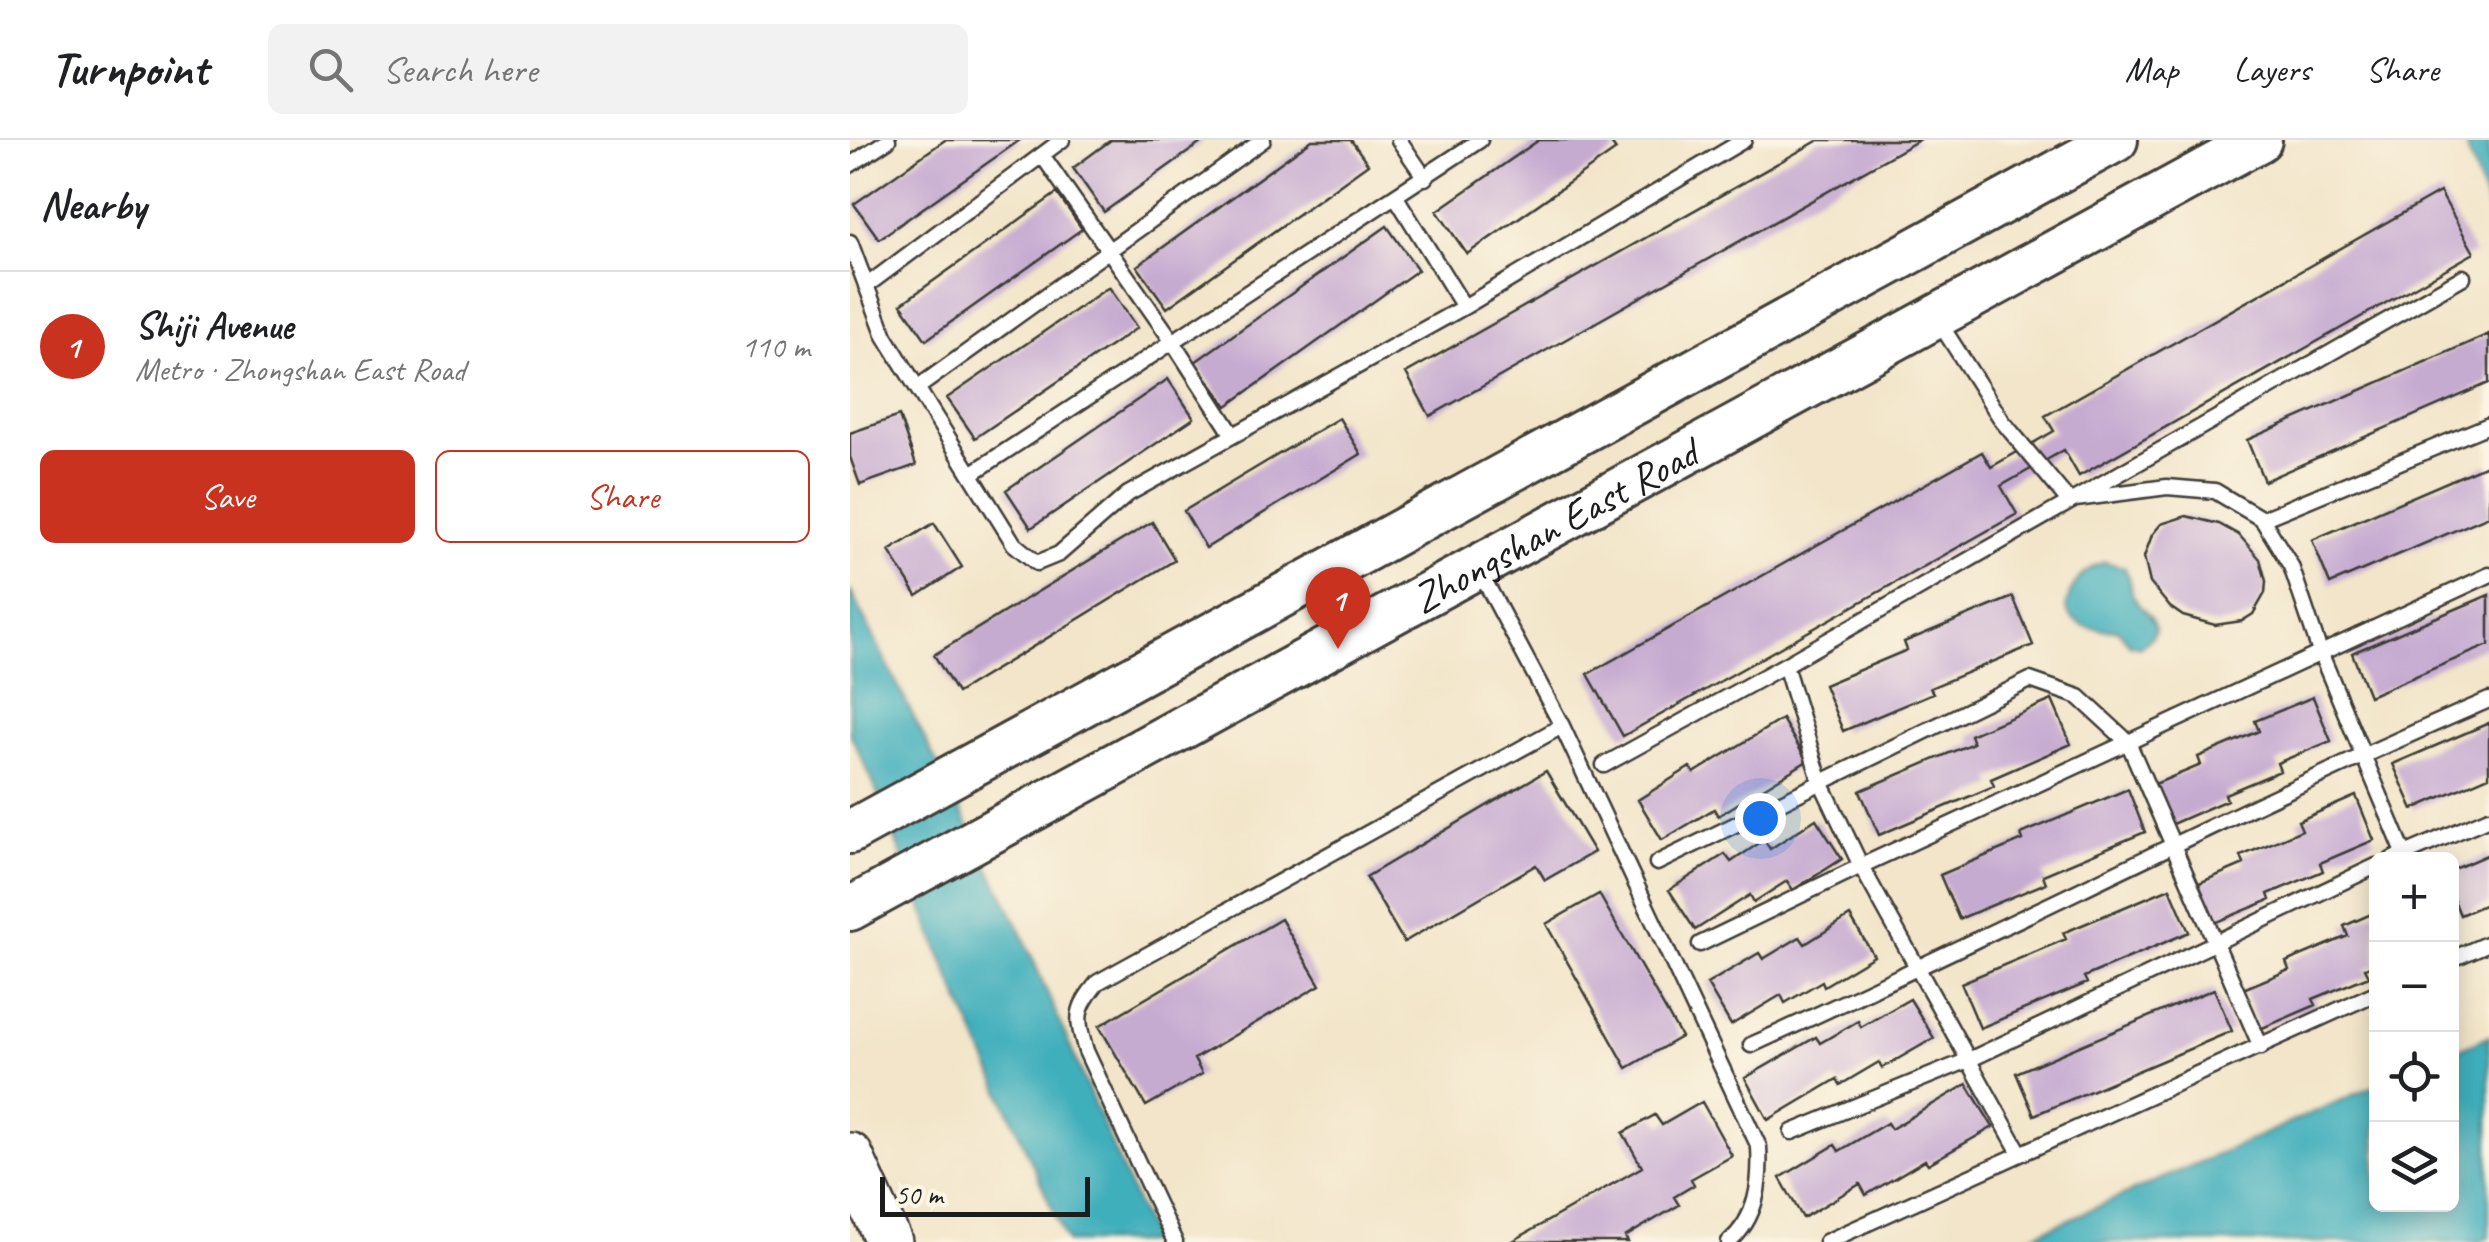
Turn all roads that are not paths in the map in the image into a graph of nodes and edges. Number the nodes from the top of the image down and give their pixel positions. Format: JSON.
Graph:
{"nodes":[{"id":1,"x":888,"y":140,"type":"edge"},
{"id":2,"x":1062,"y":140,"type":"edge"},
{"id":3,"x":1263,"y":140,"type":"edge"},
{"id":4,"x":1399,"y":140,"type":"edge"},
{"id":5,"x":1480,"y":140,"type":"edge"},
{"id":6,"x":1744,"y":140,"type":"edge"},
{"id":7,"x":2116,"y":140,"type":"edge"},
{"id":8,"x":2260,"y":140,"type":"edge"},
{"id":9,"x":1042,"y":155,"type":"junction"},
{"id":10,"x":850,"y":164,"type":"edge"},
{"id":11,"x":1425,"y":178,"type":"junction"},
{"id":12,"x":1396,"y":198,"type":"junction"},
{"id":13,"x":850,"y":242,"type":"edge"},
{"id":14,"x":1110,"y":250,"type":"junction"},
{"id":15,"x":2462,"y":277,"type":"dead end"},
{"id":16,"x":866,"y":286,"type":"junction"},
{"id":17,"x":1464,"y":307,"type":"junction"},
{"id":18,"x":1936,"y":316,"type":"junction"},
{"id":19,"x":1173,"y":342,"type":"junction"},
{"id":20,"x":917,"y":388,"type":"junction"},
{"id":21,"x":2489,"y":425,"type":"edge"},
{"id":22,"x":1233,"y":435,"type":"junction"},
{"id":23,"x":971,"y":474,"type":"junction"},
{"id":24,"x":2068,"y":500,"type":"junction"},
{"id":25,"x":2262,"y":520,"type":"junction"},
{"id":26,"x":1477,"y":567,"type":"junction"},
{"id":27,"x":2489,"y":575,"type":"edge"},
{"id":28,"x":2320,"y":652,"type":"junction"},
{"id":29,"x":1785,"y":666,"type":"junction"},
{"id":30,"x":2489,"y":700,"type":"edge"},
{"id":31,"x":1562,"y":726,"type":"junction"},
{"id":32,"x":2128,"y":742,"type":"junction"},
{"id":33,"x":2361,"y":755,"type":"junction"},
{"id":34,"x":1604,"y":765,"type":"dead end"},
{"id":35,"x":1820,"y":780,"type":"junction"},
{"id":36,"x":2489,"y":818,"type":"edge"},
{"id":37,"x":850,"y":832,"type":"edge"},
{"id":38,"x":2172,"y":844,"type":"junction"},
{"id":39,"x":2399,"y":852,"type":"edge"},
{"id":40,"x":2412,"y":852,"type":"edge"},
{"id":41,"x":1657,"y":863,"type":"dead end"},
{"id":42,"x":1861,"y":866,"type":"junction"},
{"id":43,"x":2369,"y":869,"type":"edge"},
{"id":44,"x":850,"y":909,"type":"edge"},
{"id":45,"x":2216,"y":943,"type":"junction"},
{"id":46,"x":2489,"y":943,"type":"edge"},
{"id":47,"x":1700,"y":944,"type":"dead end"},
{"id":48,"x":2459,"y":956,"type":"edge"},
{"id":49,"x":1918,"y":970,"type":"junction"},
{"id":50,"x":2369,"y":996,"type":"edge"},
{"id":51,"x":1751,"y":1044,"type":"dead end"},
{"id":52,"x":2261,"y":1046,"type":"junction"},
{"id":53,"x":1971,"y":1060,"type":"junction"},
{"id":54,"x":1792,"y":1132,"type":"dead end"},
{"id":55,"x":2020,"y":1152,"type":"junction"},
{"id":56,"x":850,"y":1156,"type":"edge"},
{"id":57,"x":889,"y":1242,"type":"edge"},
{"id":58,"x":1175,"y":1242,"type":"edge"},
{"id":59,"x":1729,"y":1242,"type":"edge"},
{"id":60,"x":1826,"y":1242,"type":"edge"}],
"edges":[{"from":1,"to":10,"type":"lane"},
{"from":2,"to":9,"type":"lane"},
{"from":3,"to":14,"type":"lane"},
{"from":4,"to":11,"type":"lane"},
{"from":5,"to":11,"type":"lane"},
{"from":6,"to":17,"type":"lane"},
{"from":7,"to":37,"type":"main road","name":"Zhongshan East Road"},
{"from":8,"to":18,"type":"main road","name":"Zhongshan East Road"},
{"from":9,"to":14,"type":"lane"},
{"from":9,"to":16,"type":"lane"},
{"from":11,"to":12,"type":"lane"},
{"from":12,"to":17,"type":"lane"},
{"from":12,"to":19,"type":"lane"},
{"from":13,"to":16,"type":"lane"},
{"from":14,"to":19,"type":"lane"},
{"from":14,"to":20,"type":"lane"},
{"from":15,"to":24,"type":"lane"},
{"from":16,"to":20,"type":"lane"},
{"from":17,"to":22,"type":"lane"},
{"from":18,"to":24,"type":"lane"},
{"from":18,"to":26,"type":"main road","name":"Zhongshan East Road"},
{"from":19,"to":22,"type":"lane"},
{"from":19,"to":23,"type":"lane"},
{"from":20,"to":23,"type":"lane"},
{"from":21,"to":25,"type":"lane"},
{"from":22,"to":23,"type":"lane"},
{"from":24,"to":25,"type":"lane"},
{"from":24,"to":29,"type":"lane"},
{"from":25,"to":28,"type":"lane"},
{"from":26,"to":31,"type":"lane"},
{"from":26,"to":44,"type":"main road","name":"Zhongshan East Road"},
{"from":27,"to":28,"type":"lane"},
{"from":28,"to":32,"type":"lane"},
{"from":28,"to":33,"type":"lane"},
{"from":29,"to":34,"type":"lane"},
{"from":29,"to":35,"type":"lane"},
{"from":30,"to":33,"type":"lane"},
{"from":31,"to":58,"type":"lane"},
{"from":31,"to":59,"type":"lane"},
{"from":32,"to":35,"type":"lane"},
{"from":32,"to":38,"type":"lane"},
{"from":32,"to":42,"type":"lane"},
{"from":33,"to":38,"type":"lane"},
{"from":33,"to":39,"type":"lane"},
{"from":35,"to":41,"type":"lane"},
{"from":35,"to":42,"type":"lane"},
{"from":36,"to":40,"type":"lane"},
{"from":38,"to":45,"type":"lane"},
{"from":38,"to":49,"type":"lane"},
{"from":42,"to":47,"type":"lane"},
{"from":42,"to":49,"type":"lane"},
{"from":43,"to":45,"type":"lane"},
{"from":45,"to":52,"type":"lane"},
{"from":45,"to":53,"type":"lane"},
{"from":46,"to":48,"type":"lane"},
{"from":49,"to":51,"type":"lane"},
{"from":49,"to":53,"type":"lane"},
{"from":50,"to":52,"type":"lane"},
{"from":52,"to":55,"type":"lane"},
{"from":53,"to":54,"type":"lane"},
{"from":53,"to":55,"type":"lane"},
{"from":55,"to":60,"type":"lane"},
{"from":56,"to":57,"type":"highway"}]}
